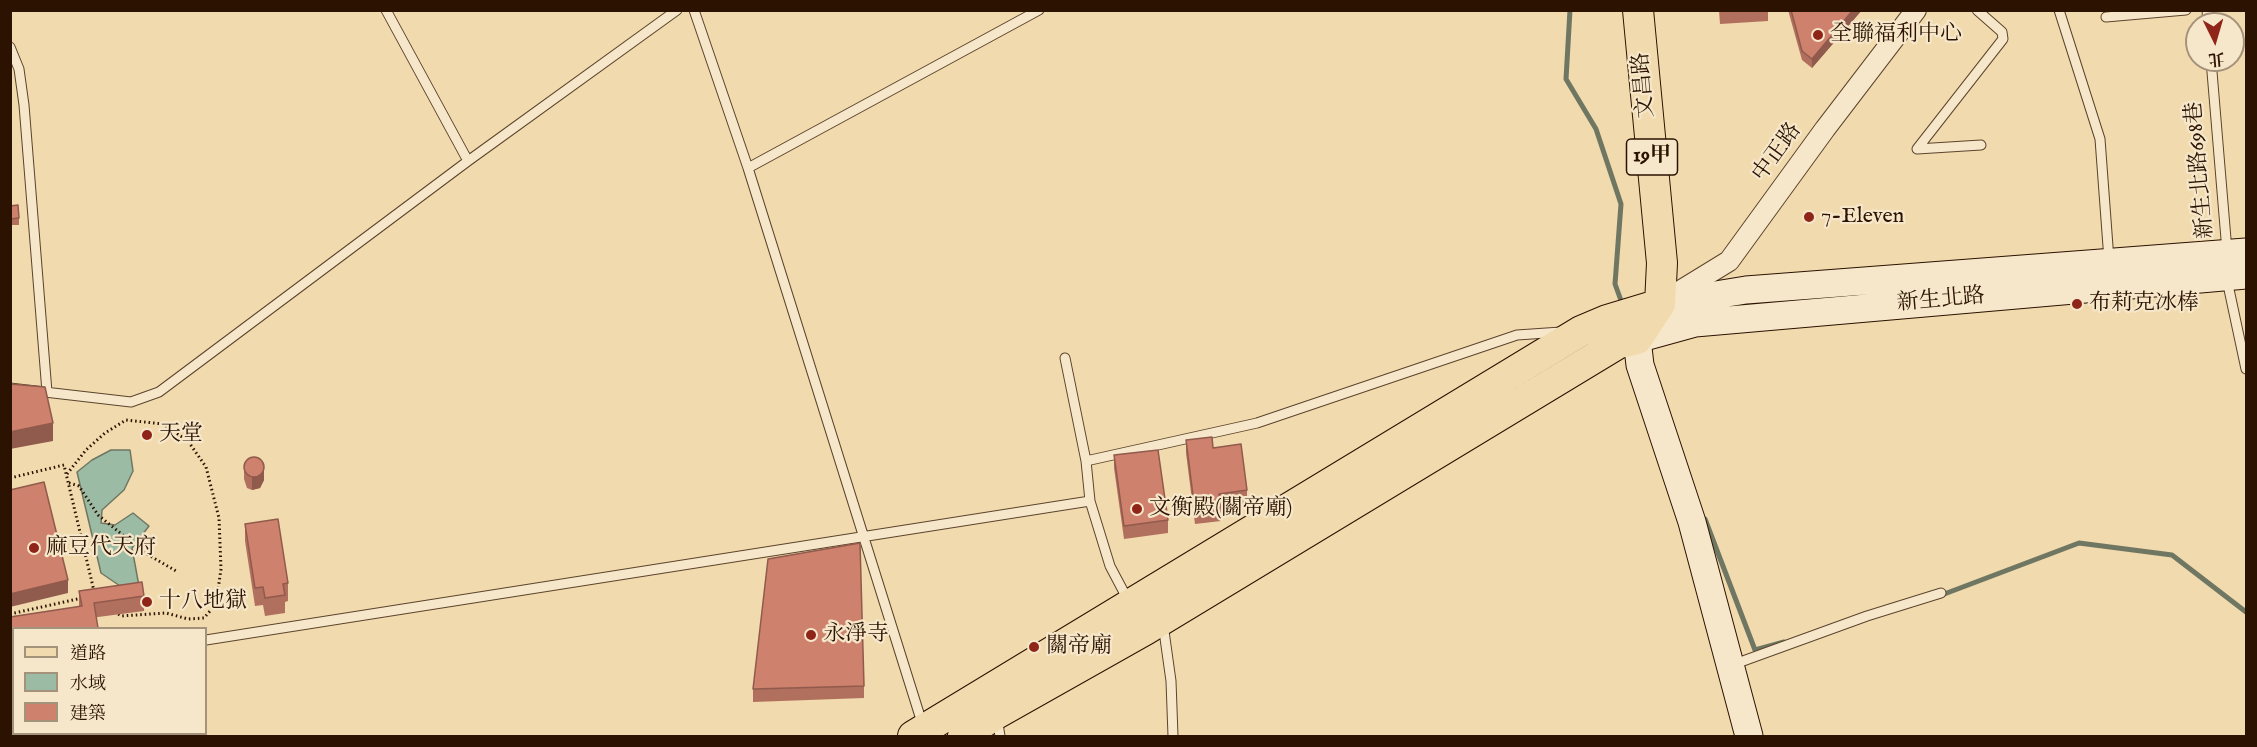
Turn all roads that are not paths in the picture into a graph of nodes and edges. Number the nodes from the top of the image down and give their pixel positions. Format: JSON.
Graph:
{"nodes":[{"id":1,"x":386,"y":10,"type":"edge"},
{"id":2,"x":677,"y":10,"type":"edge"},
{"id":3,"x":694,"y":10,"type":"edge"},
{"id":4,"x":1039,"y":10,"type":"edge"},
{"id":5,"x":1638,"y":10,"type":"edge"},
{"id":6,"x":1916,"y":10,"type":"edge"},
{"id":7,"x":1977,"y":10,"type":"edge"},
{"id":8,"x":2059,"y":10,"type":"edge"},
{"id":9,"x":2186,"y":10,"type":"edge"},
{"id":10,"x":2106,"y":17,"type":"dead end"},
{"id":11,"x":10,"y":47,"type":"edge"},
{"id":12,"x":2213,"y":72,"type":"edge"},
{"id":13,"x":1981,"y":145,"type":"dead end"},
{"id":14,"x":468,"y":161,"type":"junction"},
{"id":15,"x":748,"y":168,"type":"junction"},
{"id":16,"x":2109,"y":263,"type":"junction"},
{"id":17,"x":2237,"y":265,"type":"edge"},
{"id":18,"x":1660,"y":304,"type":"junction"},
{"id":19,"x":1581,"y":331,"type":"junction"},
{"id":20,"x":1637,"y":339,"type":"junction"},
{"id":21,"x":1065,"y":358,"type":"dead end"},
{"id":22,"x":2247,"y":369,"type":"edge"},
{"id":23,"x":10,"y":388,"type":"edge"},
{"id":24,"x":47,"y":392,"type":"junction"},
{"id":25,"x":1086,"y":461,"type":"junction"},
{"id":26,"x":1090,"y":501,"type":"junction"},
{"id":27,"x":864,"y":536,"type":"junction"},
{"id":28,"x":1941,"y":593,"type":"dead end"},
{"id":29,"x":1142,"y":618,"type":"junction"},
{"id":30,"x":207,"y":640,"type":"edge"},
{"id":31,"x":1730,"y":666,"type":"junction"},
{"id":32,"x":998,"y":725,"type":"edge"},
{"id":33,"x":921,"y":734,"type":"edge"},
{"id":34,"x":963,"y":736,"type":"edge"},
{"id":35,"x":1173,"y":736,"type":"edge"},
{"id":36,"x":1749,"y":736,"type":"edge"}],
"edges":[{"from":1,"to":14,"type":"lane"},
{"from":2,"to":14,"type":"lane"},
{"from":3,"to":15,"type":"lane"},
{"from":4,"to":15,"type":"lane"},
{"from":5,"to":18,"type":"main road","name":"文昌路","number":"19甲"},
{"from":6,"to":18,"type":"street","name":"中正路"},
{"from":7,"to":13,"type":"lane"},
{"from":8,"to":16,"type":"lane"},
{"from":9,"to":10,"type":"lane"},
{"from":11,"to":24,"type":"lane"},
{"from":12,"to":17,"type":"lane","name":"新生北路698巷"},
{"from":14,"to":24,"type":"lane"},
{"from":15,"to":27,"type":"lane"},
{"from":16,"to":17,"type":"main road","name":"新生北路"},
{"from":16,"to":18,"type":"main road","name":"新生北路"},
{"from":17,"to":20,"type":"main road","name":"新生北路"},
{"from":17,"to":22,"type":"lane","name":"新生北路698巷"},
{"from":18,"to":19,"type":"main road"},
{"from":18,"to":20,"type":"main road"},
{"from":19,"to":25,"type":"lane"},
{"from":19,"to":29,"type":"main road"},
{"from":20,"to":29,"type":"main road"},
{"from":20,"to":31,"type":"main road"},
{"from":21,"to":25,"type":"lane"},
{"from":23,"to":24,"type":"lane"},
{"from":25,"to":26,"type":"lane"},
{"from":26,"to":27,"type":"lane"},
{"from":26,"to":29,"type":"lane"},
{"from":27,"to":30,"type":"lane"},
{"from":27,"to":33,"type":"lane"},
{"from":28,"to":31,"type":"lane"},
{"from":29,"to":32,"type":"main road"},
{"from":29,"to":33,"type":"main road"},
{"from":29,"to":35,"type":"lane"},
{"from":31,"to":36,"type":"main road"},
{"from":32,"to":34,"type":"main road"}]}
